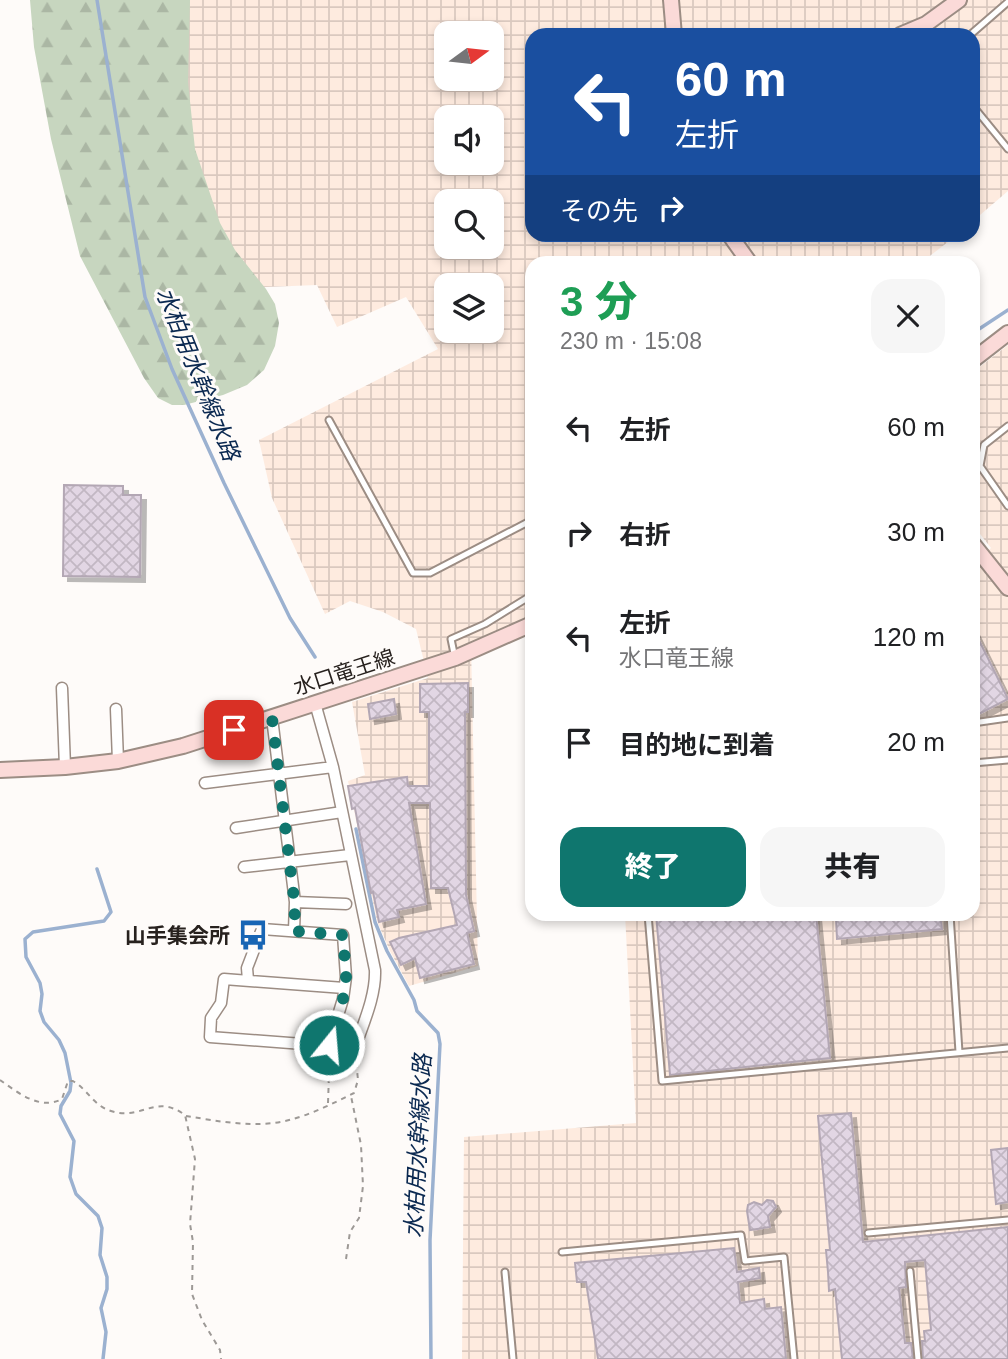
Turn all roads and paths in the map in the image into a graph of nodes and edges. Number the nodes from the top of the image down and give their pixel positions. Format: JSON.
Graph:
{"nodes":[{"id":1,"x":671,"y":0,"type":"edge"},
{"id":2,"x":959,"y":0,"type":"edge"},
{"id":3,"x":1008,"y":2,"type":"edge"},
{"id":4,"x":673,"y":28,"type":"edge"},
{"id":5,"x":917,"y":28,"type":"edge"},
{"id":6,"x":978,"y":28,"type":"edge"},
{"id":7,"x":980,"y":115,"type":"edge"},
{"id":8,"x":1008,"y":149,"type":"edge"},
{"id":9,"x":1008,"y":333,"type":"edge"},
{"id":10,"x":980,"y":355,"type":"edge"},
{"id":11,"x":330,"y":420,"type":"dead end"},
{"id":12,"x":1008,"y":426,"type":"edge"},
{"id":13,"x":1008,"y":506,"type":"edge"},
{"id":14,"x":525,"y":524,"type":"edge"},
{"id":15,"x":980,"y":553,"type":"edge"},
{"id":16,"x":1008,"y":589,"type":"edge"},
{"id":17,"x":525,"y":599,"type":"edge"},
{"id":18,"x":525,"y":627,"type":"edge"},
{"id":19,"x":455,"y":658,"type":"junction"},
{"id":20,"x":62,"y":688,"type":"dead end"},
{"id":21,"x":315,"y":703,"type":"junction"},
{"id":22,"x":116,"y":709,"type":"dead end"},
{"id":23,"x":272,"y":718,"type":"junction"},
{"id":24,"x":1008,"y":718,"type":"edge"},
{"id":25,"x":980,"y":722,"type":"edge"},
{"id":26,"x":1008,"y":760,"type":"edge"},
{"id":27,"x":118,"y":761,"type":"junction"},
{"id":28,"x":980,"y":762,"type":"edge"},
{"id":29,"x":65,"y":767,"type":"junction"},
{"id":30,"x":333,"y":767,"type":"junction"},
{"id":31,"x":0,"y":771,"type":"edge"},
{"id":32,"x":279,"y":773,"type":"junction"},
{"id":33,"x":205,"y":783,"type":"dead end"},
{"id":34,"x":342,"y":812,"type":"junction"},
{"id":35,"x":285,"y":820,"type":"junction"},
{"id":36,"x":236,"y":828,"type":"dead end"},
{"id":37,"x":350,"y":855,"type":"junction"},
{"id":38,"x":290,"y":862,"type":"junction"},
{"id":39,"x":244,"y":867,"type":"dead end"},
{"id":40,"x":295,"y":902,"type":"junction"},
{"id":41,"x":346,"y":904,"type":"dead end"},
{"id":42,"x":649,"y":921,"type":"edge"},
{"id":43,"x":951,"y":921,"type":"edge"},
{"id":44,"x":294,"y":931,"type":"junction"},
{"id":45,"x":248,"y":980,"type":"junction"},
{"id":46,"x":344,"y":988,"type":"junction"},
{"id":47,"x":333,"y":1045,"type":"junction"},
{"id":48,"x":355,"y":1048,"type":"junction"},
{"id":49,"x":1008,"y":1048,"type":"edge"},
{"id":50,"x":960,"y":1052,"type":"junction"},
{"id":51,"x":0,"y":1080,"type":"edge"},
{"id":52,"x":351,"y":1095,"type":"junction"},
{"id":53,"x":328,"y":1104,"type":"junction"},
{"id":54,"x":185,"y":1115,"type":"junction"},
{"id":55,"x":1008,"y":1220,"type":"edge"},
{"id":56,"x":868,"y":1233,"type":"dead end"},
{"id":57,"x":562,"y":1252,"type":"dead end"},
{"id":58,"x":346,"y":1259,"type":"dead end"},
{"id":59,"x":505,"y":1272,"type":"dead end"},
{"id":60,"x":910,"y":1272,"type":"dead end"},
{"id":61,"x":221,"y":1359,"type":"edge"},
{"id":62,"x":513,"y":1359,"type":"edge"},
{"id":63,"x":794,"y":1359,"type":"edge"},
{"id":64,"x":918,"y":1359,"type":"edge"}],
"edges":[{"from":1,"to":4,"type":"main road"},
{"from":2,"to":5,"type":"main road"},
{"from":3,"to":6,"type":"lane"},
{"from":7,"to":8,"type":"lane"},
{"from":9,"to":10,"type":"main road"},
{"from":11,"to":14,"type":"lane"},
{"from":12,"to":13,"type":"lane"},
{"from":15,"to":16,"type":"main road"},
{"from":17,"to":19,"type":"lane"},
{"from":18,"to":19,"type":"main road","name":"水口竜王線"},
{"from":19,"to":21,"type":"main road","name":"水口竜王線"},
{"from":20,"to":29,"type":"street"},
{"from":21,"to":23,"type":"main road","name":"水口竜王線"},
{"from":21,"to":30,"type":"street"},
{"from":22,"to":27,"type":"street"},
{"from":23,"to":27,"type":"main road","name":"水口竜王線"},
{"from":23,"to":32,"type":"street"},
{"from":24,"to":25,"type":"lane"},
{"from":26,"to":28,"type":"lane"},
{"from":27,"to":29,"type":"main road","name":"水口竜王線"},
{"from":29,"to":31,"type":"main road","name":"水口竜王線"},
{"from":30,"to":32,"type":"street"},
{"from":30,"to":34,"type":"street"},
{"from":32,"to":33,"type":"street"},
{"from":32,"to":35,"type":"street"},
{"from":34,"to":35,"type":"street"},
{"from":34,"to":37,"type":"street"},
{"from":35,"to":36,"type":"street"},
{"from":35,"to":38,"type":"street"},
{"from":37,"to":38,"type":"street"},
{"from":37,"to":48,"type":"street"},
{"from":38,"to":39,"type":"street"},
{"from":38,"to":40,"type":"street"},
{"from":40,"to":41,"type":"street"},
{"from":40,"to":44,"type":"street"},
{"from":42,"to":50,"type":"lane"},
{"from":43,"to":50,"type":"lane"},
{"from":44,"to":45,"type":"street"},
{"from":44,"to":46,"type":"street"},
{"from":45,"to":46,"type":"street"},
{"from":45,"to":47,"type":"street"},
{"from":46,"to":47,"type":"street"},
{"from":47,"to":48,"type":"street"},
{"from":47,"to":53,"type":"path"},
{"from":48,"to":52,"type":"path"},
{"from":49,"to":50,"type":"lane"},
{"from":51,"to":54,"type":"path"},
{"from":52,"to":53,"type":"path"},
{"from":52,"to":58,"type":"path"},
{"from":53,"to":54,"type":"path"},
{"from":54,"to":61,"type":"path"},
{"from":55,"to":56,"type":"lane"},
{"from":57,"to":63,"type":"lane"},
{"from":59,"to":62,"type":"lane"},
{"from":60,"to":64,"type":"lane"}]}
